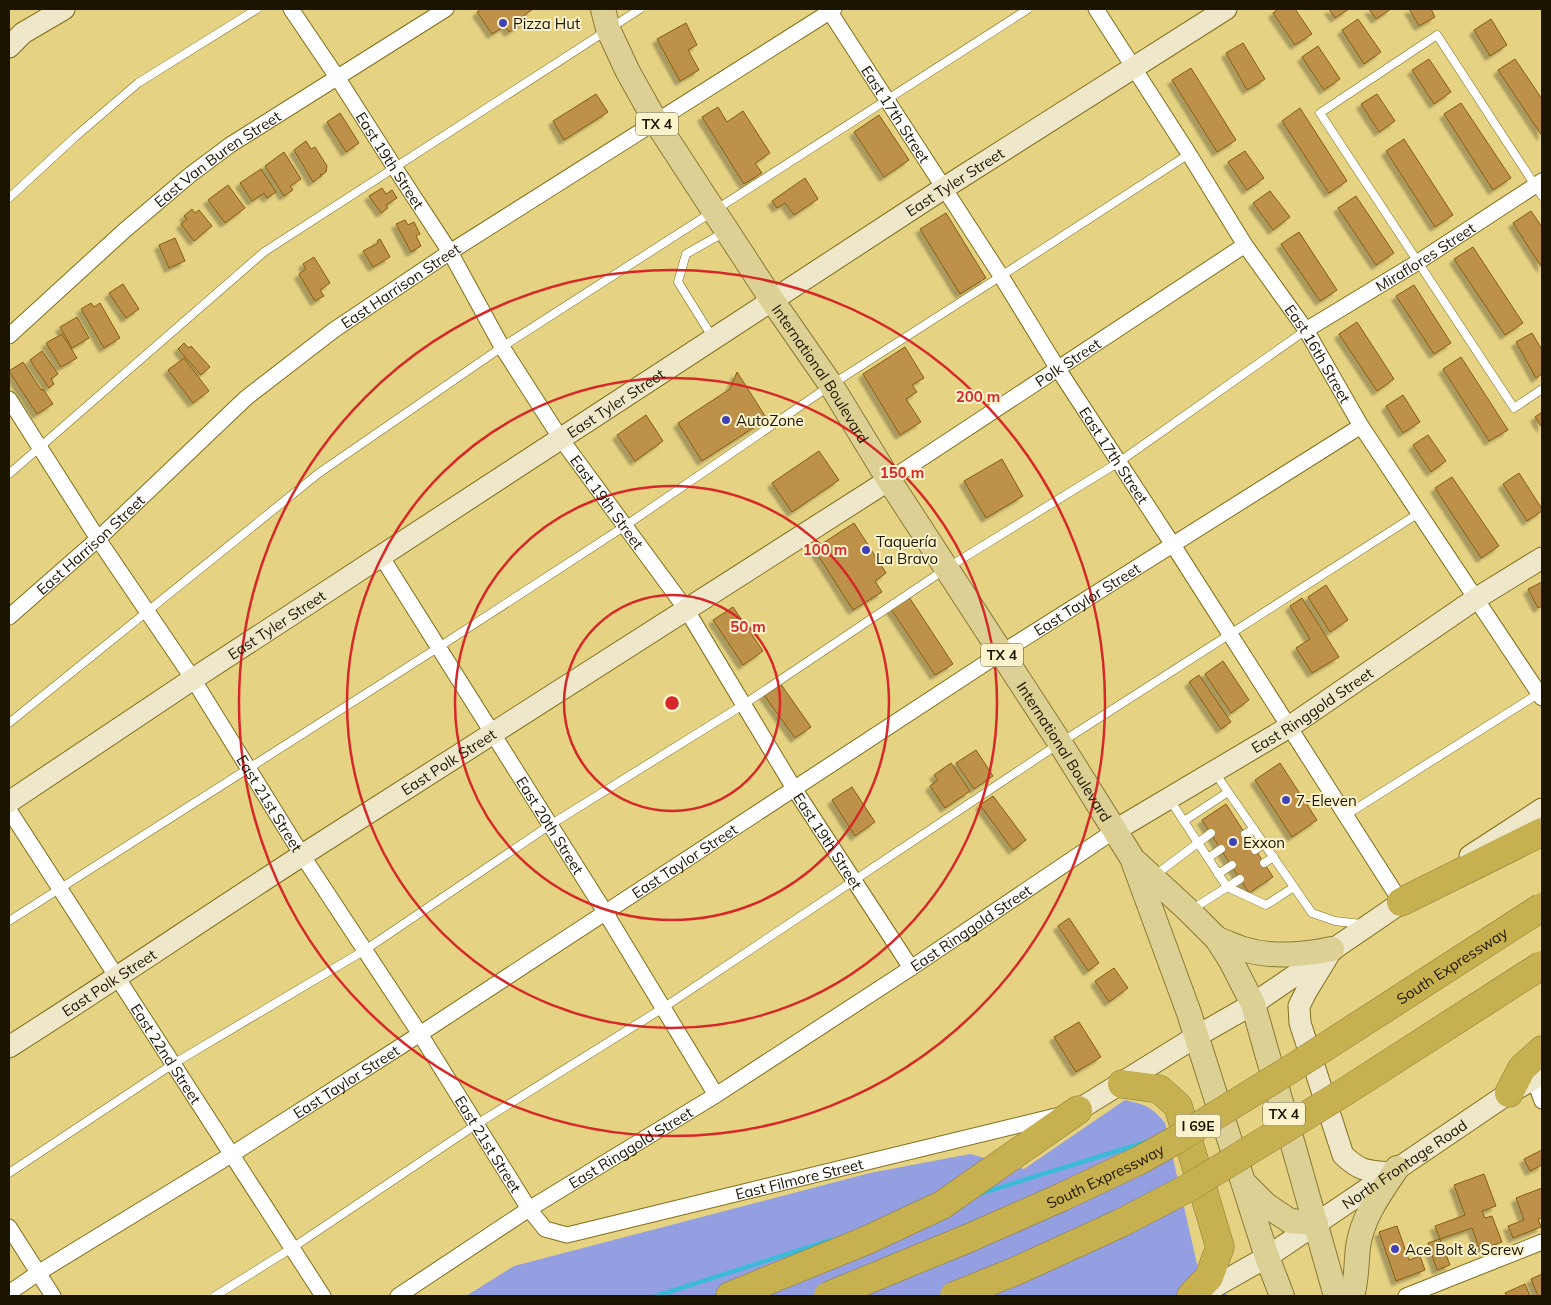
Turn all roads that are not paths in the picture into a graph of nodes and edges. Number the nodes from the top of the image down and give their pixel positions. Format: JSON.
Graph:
{"nodes":[{"id":1,"x":64,"y":9,"type":"edge"},
{"id":2,"x":257,"y":9,"type":"edge"},
{"id":3,"x":291,"y":9,"type":"edge"},
{"id":4,"x":446,"y":9,"type":"edge"},
{"id":5,"x":640,"y":9,"type":"edge"},
{"id":6,"x":1028,"y":9,"type":"edge"},
{"id":7,"x":1096,"y":9,"type":"edge"},
{"id":8,"x":1226,"y":9,"type":"edge"},
{"id":9,"x":831,"y":10,"type":"edge"},
{"id":10,"x":606,"y":19,"type":"edge"},
{"id":11,"x":9,"y":47,"type":"edge"},
{"id":12,"x":1134,"y":68,"type":"junction"},
{"id":13,"x":337,"y":77,"type":"junction"},
{"id":14,"x":887,"y":100,"type":"junction"},
{"id":15,"x":656,"y":122,"type":"junction"},
{"id":16,"x":1189,"y":154,"type":"junction"},
{"id":17,"x":395,"y":168,"type":"junction"},
{"id":18,"x":1540,"y":187,"type":"edge"},
{"id":19,"x":944,"y":188,"type":"junction"},
{"id":20,"x":9,"y":198,"type":"edge"},
{"id":21,"x":714,"y":211,"type":"junction"},
{"id":22,"x":727,"y":231,"type":"junction"},
{"id":23,"x":1245,"y":245,"type":"junction"},
{"id":24,"x":450,"y":252,"type":"junction"},
{"id":25,"x":1418,"y":262,"type":"junction"},
{"id":26,"x":1001,"y":276,"type":"junction"},
{"id":27,"x":772,"y":300,"type":"junction"},
{"id":28,"x":1306,"y":330,"type":"junction"},
{"id":29,"x":9,"y":336,"type":"edge"},
{"id":30,"x":713,"y":338,"type":"junction"},
{"id":31,"x":502,"y":347,"type":"junction"},
{"id":32,"x":1058,"y":369,"type":"junction"},
{"id":33,"x":831,"y":385,"type":"junction"},
{"id":34,"x":1542,"y":389,"type":"edge"},
{"id":35,"x":9,"y":399,"type":"edge"},
{"id":36,"x":1361,"y":426,"type":"junction"},
{"id":37,"x":561,"y":439,"type":"junction"},
{"id":38,"x":39,"y":446,"type":"junction"},
{"id":39,"x":1119,"y":462,"type":"junction"},
{"id":40,"x":9,"y":474,"type":"edge"},
{"id":41,"x":890,"y":480,"type":"junction"},
{"id":42,"x":1419,"y":513,"type":"junction"},
{"id":43,"x":625,"y":526,"type":"junction"},
{"id":44,"x":98,"y":539,"type":"junction"},
{"id":45,"x":1173,"y":545,"type":"junction"},
{"id":46,"x":381,"y":556,"type":"junction"},
{"id":47,"x":1542,"y":558,"type":"edge"},
{"id":48,"x":947,"y":568,"type":"junction"},
{"id":49,"x":1477,"y":598,"type":"junction"},
{"id":50,"x":686,"y":609,"type":"junction"},
{"id":51,"x":148,"y":611,"type":"junction"},
{"id":52,"x":9,"y":618,"type":"edge"},
{"id":53,"x":1230,"y":634,"type":"junction"},
{"id":54,"x":439,"y":647,"type":"junction"},
{"id":55,"x":1001,"y":653,"type":"junction"},
{"id":56,"x":193,"y":679,"type":"junction"},
{"id":57,"x":1541,"y":694,"type":"edge"},
{"id":58,"x":743,"y":705,"type":"junction"},
{"id":59,"x":9,"y":723,"type":"edge"},
{"id":60,"x":1289,"y":727,"type":"junction"},
{"id":61,"x":492,"y":733,"type":"junction"},
{"id":62,"x":1060,"y":743,"type":"junction"},
{"id":63,"x":249,"y":769,"type":"junction"},
{"id":64,"x":1214,"y":771,"type":"junction"},
{"id":65,"x":794,"y":790,"type":"junction"},
{"id":66,"x":1228,"y":792,"type":"junction"},
{"id":67,"x":1169,"y":799,"type":"junction"},
{"id":68,"x":9,"y":802,"type":"edge"},
{"id":69,"x":1542,"y":809,"type":"edge"},
{"id":70,"x":9,"y":810,"type":"edge"},
{"id":71,"x":1242,"y":812,"type":"junction"},
{"id":72,"x":1346,"y":815,"type":"junction"},
{"id":73,"x":1234,"y":818,"type":"dead end"},
{"id":74,"x":1184,"y":821,"type":"junction"},
{"id":75,"x":550,"y":825,"type":"junction"},
{"id":76,"x":1254,"y":829,"type":"junction"},
{"id":77,"x":1114,"y":831,"type":"junction"},
{"id":78,"x":1542,"y":832,"type":"edge"},
{"id":79,"x":1211,"y":833,"type":"dead end"},
{"id":80,"x":1245,"y":834,"type":"dead end"},
{"id":81,"x":1198,"y":842,"type":"junction"},
{"id":82,"x":1264,"y":844,"type":"junction"},
{"id":83,"x":1221,"y":849,"type":"dead end"},
{"id":84,"x":1255,"y":850,"type":"dead end"},
{"id":85,"x":302,"y":855,"type":"junction"},
{"id":86,"x":1274,"y":857,"type":"junction"},
{"id":87,"x":1132,"y":858,"type":"junction"},
{"id":88,"x":1208,"y":858,"type":"junction"},
{"id":89,"x":1264,"y":863,"type":"dead end"},
{"id":90,"x":1232,"y":865,"type":"dead end"},
{"id":91,"x":1218,"y":874,"type":"junction"},
{"id":92,"x":1152,"y":877,"type":"junction"},
{"id":93,"x":1240,"y":879,"type":"dead end"},
{"id":94,"x":854,"y":880,"type":"junction"},
{"id":95,"x":1227,"y":887,"type":"junction"},
{"id":96,"x":1294,"y":887,"type":"junction"},
{"id":97,"x":59,"y":888,"type":"junction"},
{"id":98,"x":1401,"y":902,"type":"junction"},
{"id":99,"x":1542,"y":907,"type":"edge"},
{"id":100,"x":605,"y":912,"type":"junction"},
{"id":101,"x":1190,"y":912,"type":"junction"},
{"id":102,"x":9,"y":920,"type":"edge"},
{"id":103,"x":1368,"y":925,"type":"junction"},
{"id":104,"x":1217,"y":939,"type":"junction"},
{"id":105,"x":1332,"y":949,"type":"junction"},
{"id":106,"x":365,"y":950,"type":"junction"},
{"id":107,"x":1542,"y":965,"type":"edge"},
{"id":108,"x":911,"y":968,"type":"junction"},
{"id":109,"x":117,"y":978,"type":"junction"},
{"id":110,"x":1253,"y":1004,"type":"junction"},
{"id":111,"x":663,"y":1008,"type":"junction"},
{"id":112,"x":420,"y":1034,"type":"junction"},
{"id":113,"x":1197,"y":1036,"type":"junction"},
{"id":114,"x":9,"y":1047,"type":"edge"},
{"id":115,"x":1542,"y":1050,"type":"edge"},
{"id":116,"x":173,"y":1064,"type":"junction"},
{"id":117,"x":1538,"y":1077,"type":"edge"},
{"id":118,"x":1122,"y":1084,"type":"junction"},
{"id":119,"x":1509,"y":1093,"type":"junction"},
{"id":120,"x":716,"y":1095,"type":"junction"},
{"id":121,"x":1542,"y":1101,"type":"edge"},
{"id":122,"x":1078,"y":1110,"type":"junction"},
{"id":123,"x":477,"y":1124,"type":"junction"},
{"id":124,"x":231,"y":1154,"type":"junction"},
{"id":125,"x":1394,"y":1170,"type":"junction"},
{"id":126,"x":9,"y":1173,"type":"edge"},
{"id":127,"x":1244,"y":1183,"type":"junction"},
{"id":128,"x":529,"y":1209,"type":"junction"},
{"id":129,"x":1316,"y":1223,"type":"junction"},
{"id":130,"x":9,"y":1227,"type":"edge"},
{"id":131,"x":1542,"y":1242,"type":"edge"},
{"id":132,"x":292,"y":1248,"type":"junction"},
{"id":133,"x":1267,"y":1257,"type":"junction"},
{"id":134,"x":38,"y":1273,"type":"junction"},
{"id":135,"x":1201,"y":1289,"type":"edge"},
{"id":136,"x":1427,"y":1292,"type":"edge"},
{"id":137,"x":9,"y":1294,"type":"edge"},
{"id":138,"x":53,"y":1296,"type":"edge"},
{"id":139,"x":215,"y":1296,"type":"edge"},
{"id":140,"x":323,"y":1296,"type":"edge"},
{"id":141,"x":398,"y":1296,"type":"edge"},
{"id":142,"x":730,"y":1296,"type":"edge"},
{"id":143,"x":828,"y":1296,"type":"edge"},
{"id":144,"x":954,"y":1296,"type":"edge"},
{"id":145,"x":1282,"y":1296,"type":"edge"},
{"id":146,"x":1336,"y":1296,"type":"edge"},
{"id":147,"x":1352,"y":1296,"type":"edge"},
{"id":148,"x":1406,"y":1296,"type":"edge"}],
"edges":[{"from":1,"to":11,"type":"street"},
{"from":2,"to":20,"type":"lane"},
{"from":3,"to":13,"type":"street","name":"East 19th Street"},
{"from":4,"to":13,"type":"street","name":"East Van Buren Street"},
{"from":5,"to":10,"type":"lane"},
{"from":6,"to":14,"type":"lane"},
{"from":7,"to":12,"type":"street","name":"East 16th Street"},
{"from":8,"to":12,"type":"street","name":"East Tyler Street"},
{"from":9,"to":14,"type":"street","name":"East 17th Street"},
{"from":9,"to":15,"type":"street","name":"East Harrison Street"},
{"from":10,"to":15,"type":"main road","name":"International Boulevard","number":"TX 4"},
{"from":10,"to":17,"type":"lane"},
{"from":12,"to":16,"type":"street","name":"East 16th Street"},
{"from":12,"to":19,"type":"street","name":"East Tyler Street"},
{"from":13,"to":17,"type":"street","name":"East 19th Street"},
{"from":13,"to":29,"type":"street","name":"East Van Buren Street"},
{"from":14,"to":19,"type":"street","name":"East 17th Street"},
{"from":14,"to":21,"type":"lane"},
{"from":15,"to":21,"type":"main road","name":"International Boulevard","number":"TX 4"},
{"from":15,"to":24,"type":"street","name":"East Harrison Street"},
{"from":16,"to":23,"type":"street","name":"East 16th Street"},
{"from":16,"to":26,"type":"lane"},
{"from":17,"to":24,"type":"street","name":"East 19th Street"},
{"from":17,"to":38,"type":"lane"},
{"from":18,"to":25,"type":"street","name":"Miraflores Street"},
{"from":18,"to":25,"type":"lane"},
{"from":19,"to":26,"type":"street","name":"East 17th Street"},
{"from":19,"to":27,"type":"street","name":"East Tyler Street"},
{"from":21,"to":22,"type":"main road","name":"International Boulevard","number":"TX 4"},
{"from":21,"to":31,"type":"lane"},
{"from":22,"to":27,"type":"main road","name":"International Boulevard","number":"TX 4"},
{"from":22,"to":30,"type":"lane"},
{"from":23,"to":28,"type":"street","name":"East 16th Street"},
{"from":23,"to":32,"type":"street","name":"Polk Street"},
{"from":24,"to":31,"type":"street","name":"East 19th Street"},
{"from":24,"to":44,"type":"street","name":"East Harrison Street"},
{"from":25,"to":28,"type":"street","name":"Miraflores Street"},
{"from":25,"to":34,"type":"lane"},
{"from":26,"to":32,"type":"street","name":"East 17th Street"},
{"from":26,"to":33,"type":"lane"},
{"from":27,"to":30,"type":"street","name":"East Tyler Street"},
{"from":27,"to":33,"type":"main road","name":"International Boulevard","number":"TX 4"},
{"from":28,"to":36,"type":"street","name":"East 16th Street"},
{"from":28,"to":39,"type":"lane"},
{"from":30,"to":37,"type":"street","name":"East Tyler Street"},
{"from":31,"to":37,"type":"street","name":"East 19th Street"},
{"from":31,"to":51,"type":"lane"},
{"from":32,"to":39,"type":"street","name":"East 17th Street"},
{"from":32,"to":41,"type":"street","name":"Polk Street"},
{"from":33,"to":41,"type":"main road","name":"International Boulevard","number":"TX 4"},
{"from":33,"to":43,"type":"lane"},
{"from":35,"to":38,"type":"street","name":"East 21st Street"},
{"from":36,"to":42,"type":"street","name":"East 16th Street"},
{"from":36,"to":45,"type":"street","name":"East Taylor Street"},
{"from":37,"to":43,"type":"street","name":"East 19th Street"},
{"from":37,"to":46,"type":"street","name":"East Tyler Street"},
{"from":38,"to":40,"type":"lane"},
{"from":38,"to":44,"type":"street","name":"East 21st Street"},
{"from":39,"to":45,"type":"street","name":"East 17th Street"},
{"from":39,"to":48,"type":"lane"},
{"from":41,"to":48,"type":"main road","name":"International Boulevard","number":"TX 4"},
{"from":41,"to":50,"type":"street","name":"East Polk Street"},
{"from":42,"to":49,"type":"street","name":"East 16th Street"},
{"from":42,"to":53,"type":"lane"},
{"from":43,"to":50,"type":"street","name":"East 19th Street"},
{"from":43,"to":54,"type":"lane"},
{"from":44,"to":51,"type":"street","name":"East 21st Street"},
{"from":44,"to":52,"type":"street","name":"East Harrison Street"},
{"from":45,"to":53,"type":"street","name":"East 17th Street"},
{"from":45,"to":55,"type":"street","name":"East Taylor Street"},
{"from":46,"to":54,"type":"street","name":"East 20th Street"},
{"from":46,"to":56,"type":"street","name":"East Tyler Street"},
{"from":47,"to":49,"type":"street","name":"East Ringgold Street"},
{"from":48,"to":55,"type":"main road","name":"International Boulevard","number":"TX 4"},
{"from":48,"to":58,"type":"lane"},
{"from":49,"to":57,"type":"street","name":"East 16th Street"},
{"from":49,"to":60,"type":"street","name":"East Ringgold Street"},
{"from":50,"to":58,"type":"street","name":"East 19th Street"},
{"from":50,"to":61,"type":"street","name":"East Polk Street"},
{"from":51,"to":56,"type":"street","name":"East 21st Street"},
{"from":51,"to":59,"type":"lane"},
{"from":53,"to":60,"type":"street","name":"East 17th Street"},
{"from":53,"to":62,"type":"lane"},
{"from":54,"to":61,"type":"street","name":"East 20th Street"},
{"from":54,"to":63,"type":"lane"},
{"from":55,"to":62,"type":"main road","name":"International Boulevard","number":"TX 4"},
{"from":55,"to":65,"type":"street","name":"East Taylor Street"},
{"from":56,"to":63,"type":"street","name":"East 21st Street"},
{"from":56,"to":68,"type":"street","name":"East Tyler Street"},
{"from":57,"to":72,"type":"lane"},
{"from":58,"to":65,"type":"street","name":"East 19th Street"},
{"from":58,"to":75,"type":"lane"},
{"from":60,"to":64,"type":"street","name":"East Ringgold Street"},
{"from":60,"to":72,"type":"street","name":"East 17th Street"},
{"from":61,"to":75,"type":"street","name":"East 20th Street"},
{"from":61,"to":85,"type":"street","name":"East Polk Street"},
{"from":62,"to":77,"type":"main road","name":"International Boulevard","number":"TX 4"},
{"from":62,"to":94,"type":"lane"},
{"from":63,"to":85,"type":"street","name":"East 21st Street"},
{"from":63,"to":97,"type":"lane"},
{"from":64,"to":66,"type":"lane"},
{"from":64,"to":67,"type":"street","name":"East Ringgold Street"},
{"from":65,"to":94,"type":"street","name":"East 19th Street"},
{"from":65,"to":100,"type":"street","name":"East Taylor Street"},
{"from":66,"to":71,"type":"lane"},
{"from":66,"to":74,"type":"lane"},
{"from":67,"to":74,"type":"lane"},
{"from":67,"to":77,"type":"street","name":"East Ringgold Street"},
{"from":69,"to":98,"type":"street"},
{"from":70,"to":97,"type":"street","name":"East 22nd Street"},
{"from":71,"to":73,"type":"lane"},
{"from":71,"to":76,"type":"lane"},
{"from":72,"to":98,"type":"street","name":"East 17th Street"},
{"from":74,"to":81,"type":"lane"},
{"from":75,"to":100,"type":"street","name":"East 20th Street"},
{"from":75,"to":106,"type":"lane"},
{"from":76,"to":80,"type":"lane"},
{"from":76,"to":82,"type":"lane"},
{"from":77,"to":87,"type":"main road","name":"International Boulevard","number":"TX 4"},
{"from":77,"to":108,"type":"street","name":"East Ringgold Street"},
{"from":78,"to":98,"type":"highway"},
{"from":79,"to":81,"type":"lane"},
{"from":81,"to":88,"type":"lane"},
{"from":81,"to":92,"type":"lane"},
{"from":82,"to":84,"type":"lane"},
{"from":82,"to":86,"type":"lane"},
{"from":83,"to":88,"type":"lane"},
{"from":85,"to":106,"type":"street","name":"East 21st Street"},
{"from":85,"to":109,"type":"street","name":"East Polk Street"},
{"from":86,"to":89,"type":"lane"},
{"from":86,"to":96,"type":"lane"},
{"from":87,"to":92,"type":"main road","name":"International Boulevard","number":"TX 4"},
{"from":87,"to":113,"type":"main road","name":"International Boulevard","number":"TX 4"},
{"from":88,"to":91,"type":"lane"},
{"from":90,"to":91,"type":"lane"},
{"from":91,"to":95,"type":"lane"},
{"from":92,"to":101,"type":"main road","name":"International Boulevard","number":"TX 4"},
{"from":93,"to":95,"type":"lane"},
{"from":94,"to":108,"type":"street","name":"East 19th Street"},
{"from":94,"to":111,"type":"lane"},
{"from":95,"to":96,"type":"lane"},
{"from":95,"to":101,"type":"lane"},
{"from":96,"to":103,"type":"lane"},
{"from":97,"to":102,"type":"lane"},
{"from":97,"to":109,"type":"street","name":"East 22nd Street"},
{"from":98,"to":103,"type":"street"},
{"from":99,"to":143,"type":"highway","name":"South Expressway","number":"I 69E","bridge":true},
{"from":100,"to":111,"type":"street","name":"East 20th Street"},
{"from":100,"to":112,"type":"street","name":"East Taylor Street"},
{"from":101,"to":104,"type":"main road","name":"International Boulevard","number":"TX 4"},
{"from":103,"to":105,"type":"street"},
{"from":104,"to":105,"type":"main road"},
{"from":104,"to":110,"type":"main road","name":"International Boulevard","number":"TX 4"},
{"from":105,"to":110,"type":"street"},
{"from":105,"to":125,"type":"street"},
{"from":106,"to":112,"type":"street","name":"East 21st Street"},
{"from":106,"to":116,"type":"lane"},
{"from":107,"to":144,"type":"highway","bridge":true},
{"from":108,"to":120,"type":"street","name":"East Ringgold Street"},
{"from":109,"to":114,"type":"street","name":"East Polk Street"},
{"from":109,"to":116,"type":"street","name":"East 22nd Street"},
{"from":110,"to":113,"type":"street"},
{"from":110,"to":129,"type":"main road","name":"International Boulevard","number":"TX 4"},
{"from":111,"to":120,"type":"street","name":"East 20th Street"},
{"from":111,"to":123,"type":"lane"},
{"from":112,"to":123,"type":"street","name":"East 21st Street"},
{"from":112,"to":124,"type":"street","name":"East Taylor Street"},
{"from":113,"to":118,"type":"street"},
{"from":113,"to":127,"type":"main road","name":"International Boulevard","number":"TX 4"},
{"from":115,"to":119,"type":"highway"},
{"from":116,"to":124,"type":"street","name":"East 22nd Street"},
{"from":116,"to":126,"type":"lane"},
{"from":117,"to":119,"type":"street","name":"North Frontage Road"},
{"from":117,"to":121,"type":"street"},
{"from":118,"to":122,"type":"street"},
{"from":118,"to":135,"type":"highway"},
{"from":119,"to":125,"type":"street","name":"North Frontage Road"},
{"from":120,"to":128,"type":"street","name":"East Ringgold Street"},
{"from":122,"to":128,"type":"street","name":"East Filmore Street"},
{"from":122,"to":142,"type":"highway"},
{"from":123,"to":128,"type":"street","name":"East 21st Street"},
{"from":123,"to":132,"type":"lane"},
{"from":124,"to":132,"type":"street","name":"East 22nd Street"},
{"from":124,"to":134,"type":"street","name":"East Taylor Street"},
{"from":125,"to":129,"type":"street","name":"North Frontage Road"},
{"from":125,"to":147,"type":"main road"},
{"from":127,"to":129,"type":"main road"},
{"from":127,"to":133,"type":"main road","name":"International Boulevard","number":"TX 4"},
{"from":128,"to":141,"type":"street","name":"East Ringgold Street"},
{"from":129,"to":133,"type":"street","name":"North Frontage Road"},
{"from":129,"to":146,"type":"main road","name":"International Boulevard","number":"TX 4"},
{"from":130,"to":134,"type":"street"},
{"from":131,"to":136,"type":"street"},
{"from":132,"to":139,"type":"lane"},
{"from":132,"to":140,"type":"street","name":"East 22nd Street"},
{"from":133,"to":135,"type":"street","name":"North Frontage Road"},
{"from":133,"to":145,"type":"main road","name":"International Boulevard","number":"TX 4"},
{"from":134,"to":137,"type":"street","name":"East Taylor Street"},
{"from":134,"to":138,"type":"street"},
{"from":136,"to":148,"type":"street"}]}
